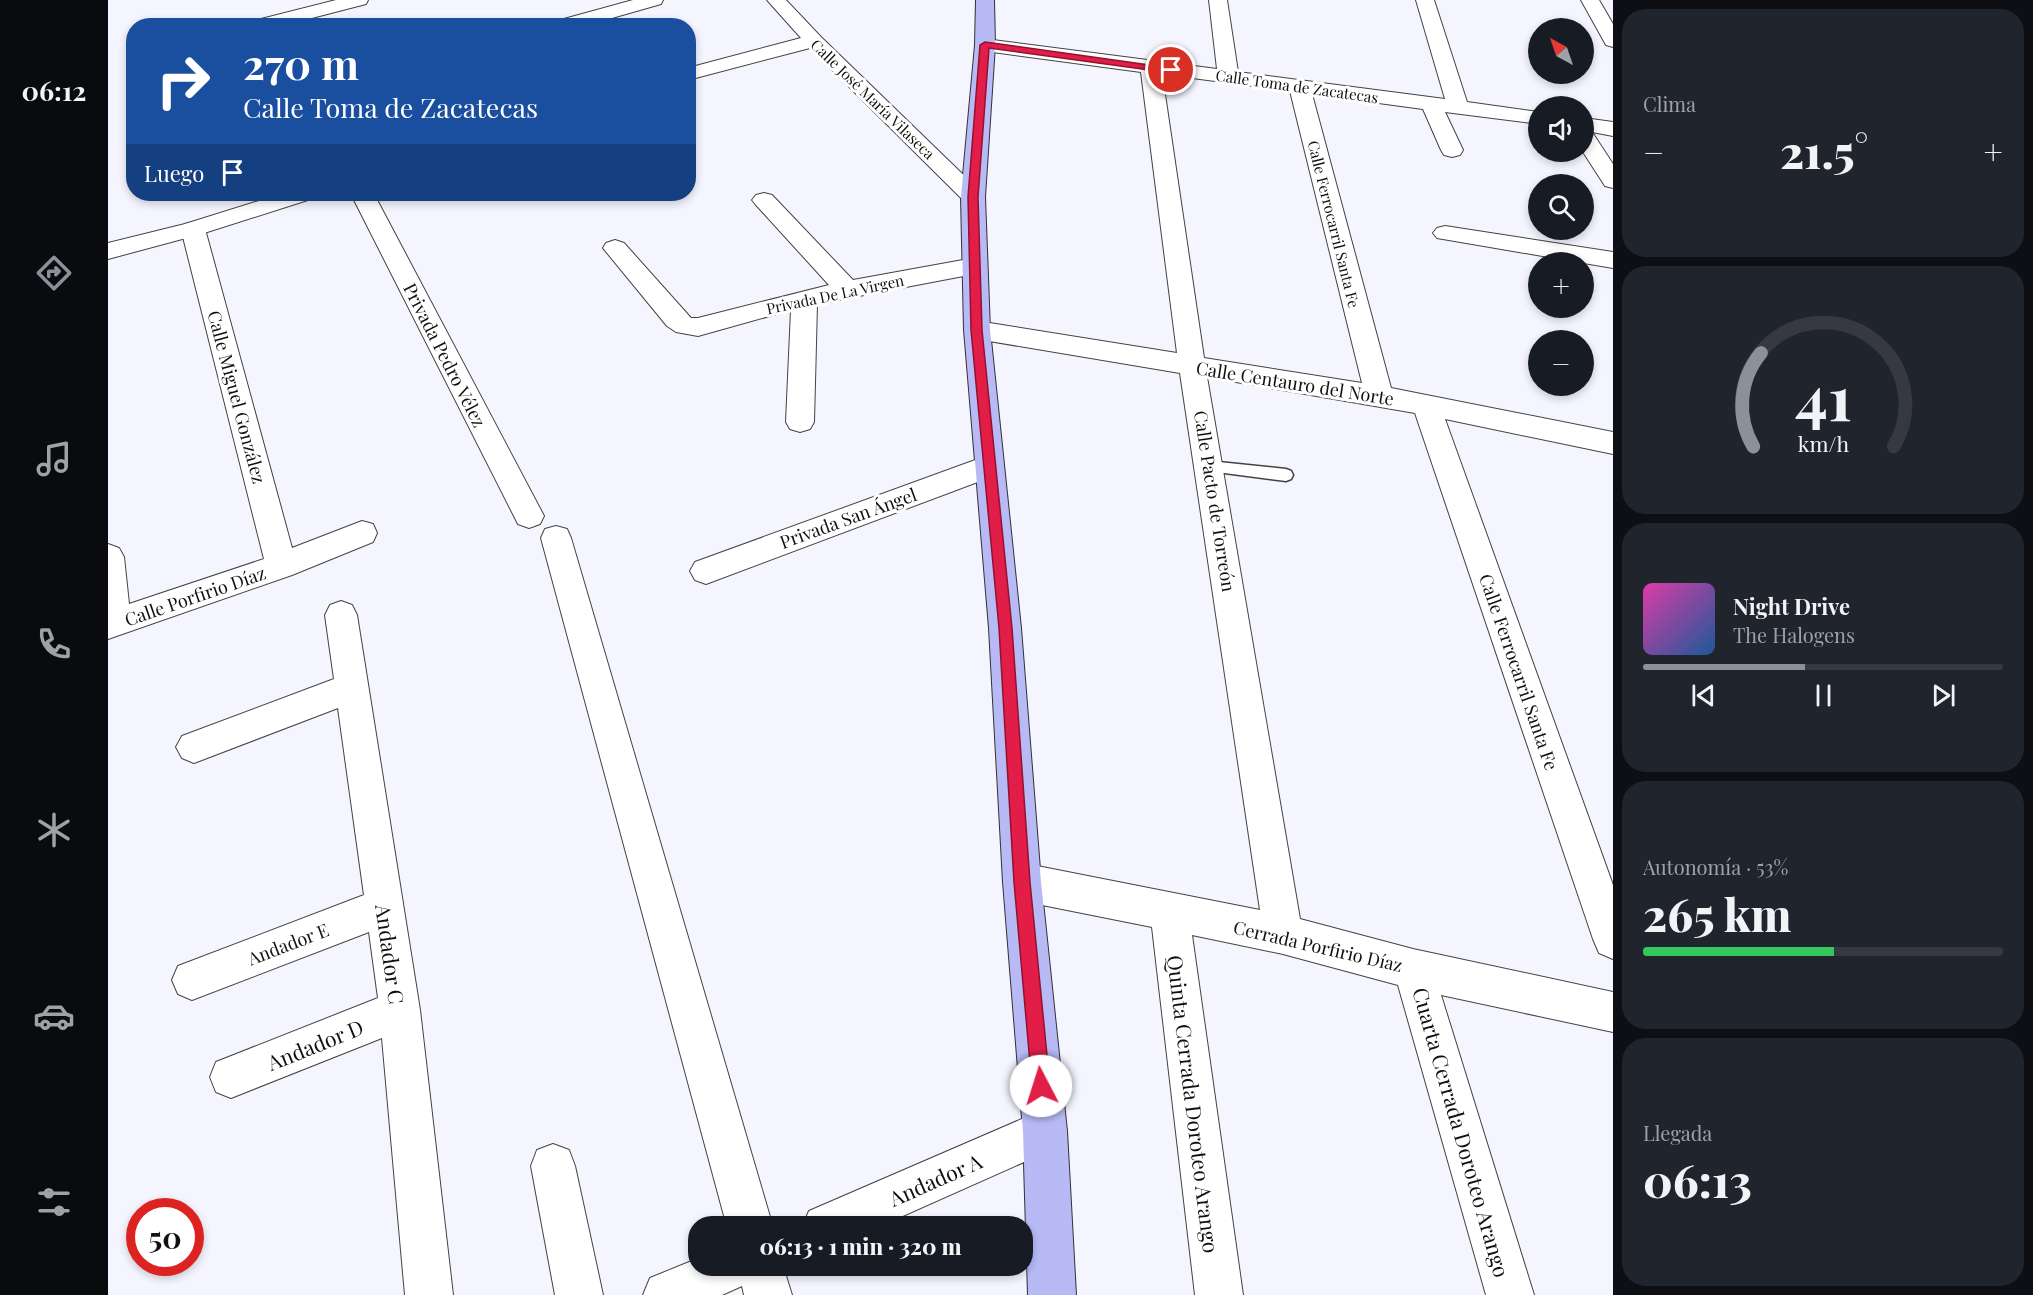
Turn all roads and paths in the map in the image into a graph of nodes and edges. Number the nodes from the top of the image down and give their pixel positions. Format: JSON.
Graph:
{"nodes":[{"id":1,"x":359,"y":0,"type":"edge"},
{"id":2,"x":654,"y":0,"type":"edge"},
{"id":3,"x":776,"y":0,"type":"edge"},
{"id":4,"x":985,"y":0,"type":"edge"},
{"id":5,"x":1218,"y":0,"type":"edge"},
{"id":6,"x":1425,"y":0,"type":"edge"},
{"id":7,"x":1590,"y":0,"type":"edge"},
{"id":8,"x":302,"y":18,"type":"edge"},
{"id":9,"x":589,"y":18,"type":"edge"},
{"id":10,"x":814,"y":41,"type":"junction"},
{"id":11,"x":1613,"y":41,"type":"edge"},
{"id":12,"x":985,"y":45,"type":"junction"},
{"id":13,"x":1151,"y":68,"type":"junction"},
{"id":14,"x":696,"y":72,"type":"edge"},
{"id":15,"x":1228,"y":76,"type":"junction"},
{"id":16,"x":1299,"y":86,"type":"junction"},
{"id":17,"x":1431,"y":104,"type":"junction"},
{"id":18,"x":1458,"y":108,"type":"junction"},
{"id":19,"x":1528,"y":117,"type":"edge"},
{"id":20,"x":1594,"y":126,"type":"edge"},
{"id":21,"x":1613,"y":129,"type":"edge"},
{"id":22,"x":1452,"y":150,"type":"dead end"},
{"id":23,"x":1594,"y":152,"type":"edge"},
{"id":24,"x":1613,"y":181,"type":"edge"},
{"id":25,"x":973,"y":197,"type":"junction"},
{"id":26,"x":764,"y":200,"type":"dead end"},
{"id":27,"x":281,"y":201,"type":"edge"},
{"id":28,"x":366,"y":201,"type":"edge"},
{"id":29,"x":193,"y":229,"type":"junction"},
{"id":30,"x":1444,"y":233,"type":"dead end"},
{"id":31,"x":615,"y":248,"type":"dead end"},
{"id":32,"x":108,"y":250,"type":"edge"},
{"id":33,"x":1613,"y":261,"type":"edge"},
{"id":34,"x":974,"y":266,"type":"junction"},
{"id":35,"x":847,"y":289,"type":"junction"},
{"id":36,"x":804,"y":298,"type":"junction"},
{"id":37,"x":976,"y":330,"type":"junction"},
{"id":38,"x":1192,"y":366,"type":"junction"},
{"id":39,"x":1379,"y":396,"type":"junction"},
{"id":40,"x":1426,"y":405,"type":"junction"},
{"id":41,"x":800,"y":422,"type":"dead end"},
{"id":42,"x":1613,"y":443,"type":"edge"},
{"id":43,"x":989,"y":466,"type":"junction"},
{"id":44,"x":1209,"y":466,"type":"junction"},
{"id":45,"x":1286,"y":475,"type":"dead end"},
{"id":46,"x":362,"y":533,"type":"dead end"},
{"id":47,"x":108,"y":557,"type":"edge"},
{"id":48,"x":281,"y":566,"type":"junction"},
{"id":49,"x":706,"y":571,"type":"dead end"},
{"id":50,"x":341,"y":615,"type":"dead end"},
{"id":51,"x":112,"y":624,"type":"edge"},
{"id":52,"x":353,"y":687,"type":"junction"},
{"id":53,"x":194,"y":747,"type":"dead end"},
{"id":54,"x":1022,"y":882,"type":"junction"},
{"id":55,"x":384,"y":907,"type":"junction"},
{"id":56,"x":1170,"y":913,"type":"junction"},
{"id":57,"x":1283,"y":934,"type":"junction"},
{"id":58,"x":1613,"y":939,"type":"edge"},
{"id":59,"x":1413,"y":969,"type":"junction"},
{"id":60,"x":192,"y":980,"type":"dead end"},
{"id":61,"x":400,"y":1010,"type":"junction"},
{"id":62,"x":1613,"y":1012,"type":"edge"},
{"id":63,"x":231,"y":1077,"type":"dead end"},
{"id":64,"x":1045,"y":1131,"type":"junction"},
{"id":65,"x":553,"y":1166,"type":"dead end"},
{"id":66,"x":747,"y":1216,"type":"edge"},
{"id":67,"x":850,"y":1216,"type":"edge"},
{"id":68,"x":712,"y":1276,"type":"edge"},
{"id":69,"x":763,"y":1276,"type":"edge"},
{"id":70,"x":429,"y":1295,"type":"edge"},
{"id":71,"x":579,"y":1295,"type":"edge"},
{"id":72,"x":667,"y":1295,"type":"edge"},
{"id":73,"x":768,"y":1295,"type":"edge"},
{"id":74,"x":1052,"y":1295,"type":"edge"},
{"id":75,"x":1219,"y":1295,"type":"edge"},
{"id":76,"x":1510,"y":1295,"type":"edge"}],
"edges":[{"from":1,"to":8,"type":"street"},
{"from":2,"to":9,"type":"street"},
{"from":3,"to":10,"type":"street","name":"Calle José María Vilaseca"},
{"from":4,"to":12,"type":"main road"},
{"from":5,"to":15,"type":"street"},
{"from":6,"to":18,"type":"street"},
{"from":7,"to":11,"type":"street"},
{"from":10,"to":14,"type":"street"},
{"from":10,"to":25,"type":"street","name":"Calle José María Vilaseca"},
{"from":12,"to":13,"type":"street","name":"Calle Toma de Zacatecas"},
{"from":12,"to":25,"type":"main road"},
{"from":13,"to":15,"type":"street","name":"Calle Toma de Zacatecas"},
{"from":13,"to":38,"type":"street","name":"Calle Pacto de Torreón"},
{"from":15,"to":16,"type":"street","name":"Calle Toma de Zacatecas"},
{"from":16,"to":17,"type":"street","name":"Calle Toma de Zacatecas"},
{"from":16,"to":39,"type":"street","name":"Calle Ferrocarril Santa Fe"},
{"from":17,"to":18,"type":"street","name":"Calle Toma de Zacatecas"},
{"from":17,"to":22,"type":"street"},
{"from":18,"to":19,"type":"street","name":"Calle Toma de Zacatecas"},
{"from":20,"to":21,"type":"street"},
{"from":23,"to":24,"type":"street"},
{"from":25,"to":34,"type":"main road"},
{"from":26,"to":35,"type":"street"},
{"from":27,"to":29,"type":"street"},
{"from":28,"to":66,"type":"street","name":"Privada Pedro Vélez"},
{"from":29,"to":32,"type":"street"},
{"from":29,"to":48,"type":"street","name":"Calle Miguel González"},
{"from":30,"to":33,"type":"street"},
{"from":31,"to":36,"type":"street","name":"Privada De La Virgen"},
{"from":34,"to":35,"type":"street","name":"Privada De La Virgen"},
{"from":34,"to":37,"type":"main road"},
{"from":35,"to":36,"type":"street","name":"Privada De La Virgen"},
{"from":36,"to":41,"type":"street"},
{"from":37,"to":38,"type":"street","name":"Calle Centauro del Norte"},
{"from":37,"to":43,"type":"main road"},
{"from":38,"to":39,"type":"street","name":"Calle Centauro del Norte"},
{"from":38,"to":44,"type":"street","name":"Calle Pacto de Torreón"},
{"from":39,"to":40,"type":"street","name":"Calle Centauro del Norte"},
{"from":40,"to":42,"type":"street","name":"Calle Centauro del Norte"},
{"from":40,"to":58,"type":"street","name":"Calle Ferrocarril Santa Fe"},
{"from":43,"to":49,"type":"street","name":"Privada San Ángel"},
{"from":43,"to":54,"type":"main road"},
{"from":44,"to":45,"type":"lane"},
{"from":44,"to":57,"type":"street","name":"Calle Pacto de Torreón"},
{"from":46,"to":48,"type":"street","name":"Calle Porfirio Díaz"},
{"from":47,"to":51,"type":"street"},
{"from":48,"to":51,"type":"street","name":"Calle Porfirio Díaz"},
{"from":50,"to":52,"type":"street","name":"Andador C"},
{"from":52,"to":53,"type":"street"},
{"from":52,"to":55,"type":"street","name":"Andador C"},
{"from":54,"to":56,"type":"street","name":"Cerrada Porfirio Díaz"},
{"from":54,"to":64,"type":"main road"},
{"from":55,"to":60,"type":"street","name":"Andador E"},
{"from":55,"to":61,"type":"street","name":"Andador C"},
{"from":56,"to":57,"type":"street","name":"Cerrada Porfirio Díaz"},
{"from":56,"to":75,"type":"street","name":"Quinta Cerrada Doroteo Arango"},
{"from":57,"to":59,"type":"street","name":"Cerrada Porfirio Díaz"},
{"from":59,"to":62,"type":"street","name":"Cerrada Porfirio Díaz"},
{"from":59,"to":76,"type":"street","name":"Cuarta Cerrada Doroteo Arango"},
{"from":61,"to":63,"type":"street","name":"Andador D"},
{"from":61,"to":70,"type":"street","name":"Andador C"},
{"from":64,"to":67,"type":"street","name":"Andador A"},
{"from":64,"to":74,"type":"main road"},
{"from":65,"to":71,"type":"street"},
{"from":68,"to":72,"type":"street"},
{"from":69,"to":73,"type":"street"}]}
